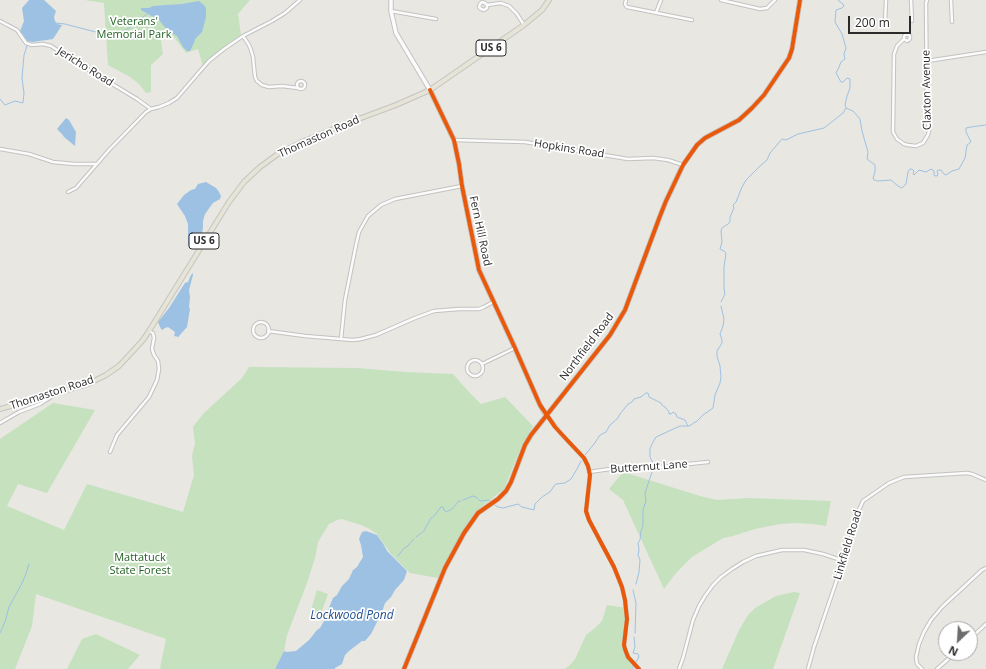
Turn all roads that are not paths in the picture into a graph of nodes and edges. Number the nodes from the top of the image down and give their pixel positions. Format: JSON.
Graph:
{"nodes":[{"id":1,"x":300,"y":0,"type":"edge"},
{"id":2,"x":391,"y":0,"type":"edge"},
{"id":3,"x":549,"y":0,"type":"edge"},
{"id":4,"x":626,"y":0,"type":"edge"},
{"id":5,"x":661,"y":0,"type":"edge"},
{"id":6,"x":721,"y":0,"type":"edge"},
{"id":7,"x":775,"y":0,"type":"edge"},
{"id":8,"x":800,"y":0,"type":"edge"},
{"id":9,"x":886,"y":0,"type":"edge"},
{"id":10,"x":911,"y":0,"type":"edge"},
{"id":11,"x":927,"y":0,"type":"edge"},
{"id":12,"x":951,"y":0,"type":"edge"},
{"id":13,"x":487,"y":5,"type":"dead end"},
{"id":14,"x":391,"y":11,"type":"junction"},
{"id":15,"x":656,"y":13,"type":"junction"},
{"id":16,"x":436,"y":19,"type":"dead end"},
{"id":17,"x":692,"y":20,"type":"dead end"},
{"id":18,"x":0,"y":21,"type":"edge"},
{"id":19,"x":912,"y":21,"type":"dead end"},
{"id":20,"x":952,"y":22,"type":"dead end"},
{"id":21,"x":885,"y":23,"type":"dead end"},
{"id":22,"x":524,"y":25,"type":"junction"},
{"id":23,"x":243,"y":36,"type":"junction"},
{"id":24,"x":904,"y":39,"type":"dead end"},
{"id":25,"x":986,"y":52,"type":"edge"},
{"id":26,"x":927,"y":61,"type":"junction"},
{"id":27,"x":298,"y":88,"type":"dead end"},
{"id":28,"x":430,"y":90,"type":"junction"},
{"id":29,"x":150,"y":109,"type":"junction"},
{"id":30,"x":454,"y":140,"type":"junction"},
{"id":31,"x":0,"y":149,"type":"edge"},
{"id":32,"x":96,"y":164,"type":"junction"},
{"id":33,"x":683,"y":165,"type":"junction"},
{"id":34,"x":462,"y":186,"type":"junction"},
{"id":35,"x":68,"y":192,"type":"dead end"},
{"id":36,"x":493,"y":302,"type":"junction"},
{"id":37,"x":149,"y":331,"type":"junction"},
{"id":38,"x":268,"y":331,"type":"junction"},
{"id":39,"x":341,"y":339,"type":"junction"},
{"id":40,"x":515,"y":348,"type":"junction"},
{"id":41,"x":482,"y":364,"type":"junction"},
{"id":42,"x":56,"y":393,"type":"junction"},
{"id":43,"x":0,"y":409,"type":"edge"},
{"id":44,"x":546,"y":415,"type":"junction"},
{"id":45,"x":0,"y":423,"type":"edge"},
{"id":46,"x":110,"y":452,"type":"dead end"},
{"id":47,"x":708,"y":462,"type":"dead end"},
{"id":48,"x":589,"y":472,"type":"junction"},
{"id":49,"x":986,"y":480,"type":"edge"},
{"id":50,"x":844,"y":561,"type":"junction"},
{"id":51,"x":986,"y":568,"type":"edge"},
{"id":52,"x":986,"y":624,"type":"edge"},
{"id":53,"x":978,"y":632,"type":"edge"},
{"id":54,"x":946,"y":661,"type":"edge"},
{"id":55,"x":404,"y":669,"type":"edge"},
{"id":56,"x":639,"y":669,"type":"edge"},
{"id":57,"x":679,"y":669,"type":"edge"},
{"id":58,"x":808,"y":669,"type":"edge"},
{"id":59,"x":922,"y":669,"type":"edge"},
{"id":60,"x":937,"y":669,"type":"edge"}],
"edges":[{"from":1,"to":23,"type":"street"},
{"from":2,"to":14,"type":"street","name":"Fern Hill Road"},
{"from":3,"to":22,"type":"main road","name":"Thomaston Road","number":"US 6"},
{"from":4,"to":15,"type":"street"},
{"from":5,"to":15,"type":"street"},
{"from":6,"to":7,"type":"street"},
{"from":8,"to":33,"type":"street","name":"Northfield Road"},
{"from":9,"to":21,"type":"street"},
{"from":10,"to":19,"type":"street"},
{"from":11,"to":26,"type":"street","name":"Claxton Avenue"},
{"from":12,"to":20,"type":"street"},
{"from":13,"to":22,"type":"street"},
{"from":14,"to":16,"type":"street"},
{"from":14,"to":28,"type":"street","name":"Fern Hill Road"},
{"from":15,"to":17,"type":"street"},
{"from":18,"to":29,"type":"street","name":"Jericho Road"},
{"from":22,"to":28,"type":"main road","name":"Thomaston Road","number":"US 6"},
{"from":23,"to":27,"type":"street"},
{"from":23,"to":29,"type":"street"},
{"from":24,"to":26,"type":"street","name":"Claxton Avenue"},
{"from":25,"to":26,"type":"street"},
{"from":28,"to":30,"type":"street","name":"Fern Hill Road"},
{"from":28,"to":37,"type":"main road","name":"Thomaston Road","number":"US 6"},
{"from":29,"to":32,"type":"street"},
{"from":30,"to":33,"type":"street","name":"Hopkins Road"},
{"from":30,"to":34,"type":"street","name":"Fern Hill Road"},
{"from":31,"to":32,"type":"street"},
{"from":32,"to":35,"type":"street"},
{"from":33,"to":44,"type":"street","name":"Northfield Road"},
{"from":34,"to":36,"type":"street","name":"Fern Hill Road"},
{"from":34,"to":39,"type":"street"},
{"from":36,"to":39,"type":"street"},
{"from":36,"to":40,"type":"street","name":"Fern Hill Road"},
{"from":37,"to":42,"type":"main road","name":"Thomaston Road","number":"US 6"},
{"from":37,"to":46,"type":"street"},
{"from":38,"to":38,"type":"street"},
{"from":38,"to":39,"type":"street"},
{"from":40,"to":41,"type":"street"},
{"from":40,"to":44,"type":"street","name":"Fern Hill Road"},
{"from":41,"to":41,"type":"street"},
{"from":42,"to":43,"type":"main road","name":"Thomaston Road","number":"US 6"},
{"from":42,"to":45,"type":"street"},
{"from":44,"to":48,"type":"street"},
{"from":44,"to":55,"type":"street","name":"Northfield Road"},
{"from":47,"to":48,"type":"street","name":"Butternut Lane"},
{"from":48,"to":56,"type":"street"},
{"from":49,"to":50,"type":"street","name":"Linkfield Road"},
{"from":50,"to":57,"type":"street"},
{"from":50,"to":58,"type":"street","name":"Linkfield Road"},
{"from":51,"to":59,"type":"street"},
{"from":52,"to":53,"type":"street"},
{"from":54,"to":60,"type":"street"}]}
